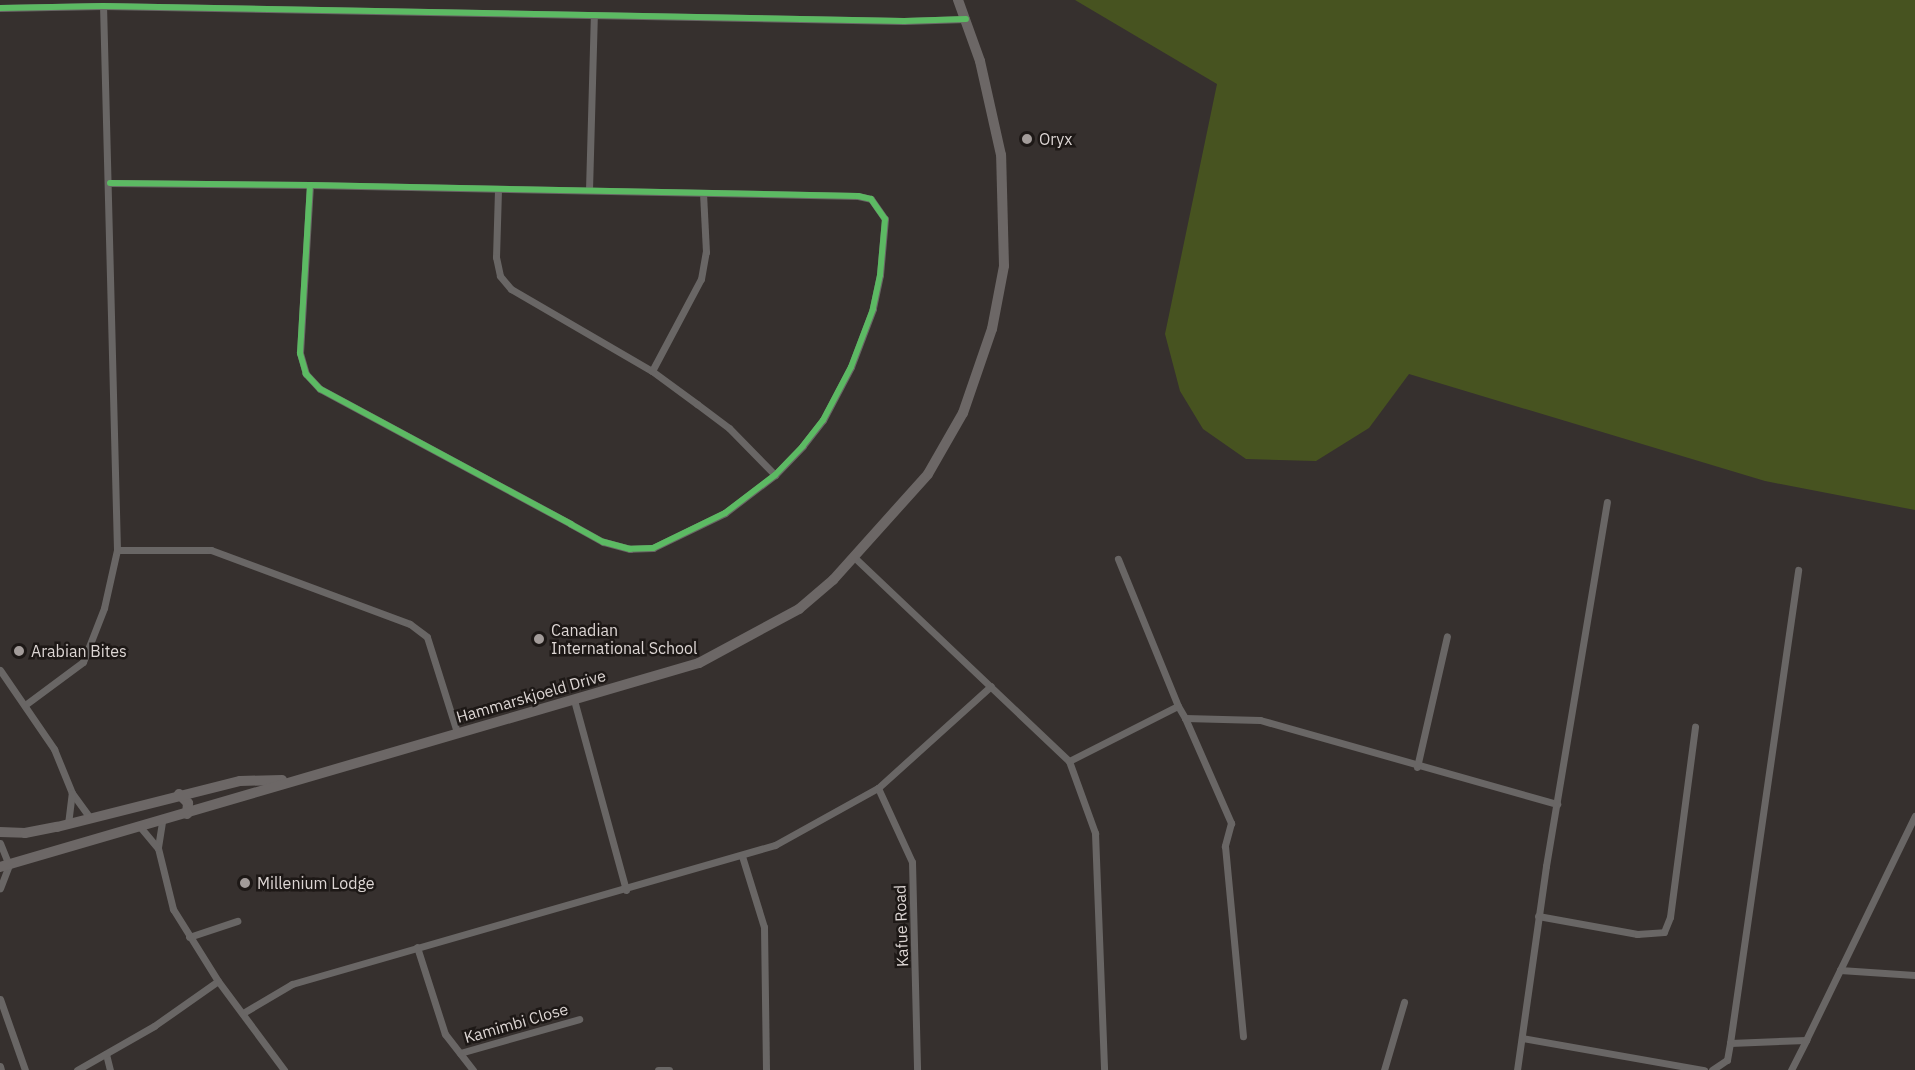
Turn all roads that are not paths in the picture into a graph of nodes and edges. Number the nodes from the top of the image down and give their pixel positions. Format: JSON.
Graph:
{"nodes":[{"id":1,"x":958,"y":0,"type":"edge"},
{"id":2,"x":103,"y":6,"type":"junction"},
{"id":3,"x":0,"y":8,"type":"edge"},
{"id":4,"x":594,"y":15,"type":"junction"},
{"id":5,"x":966,"y":19,"type":"junction"},
{"id":6,"x":110,"y":183,"type":"junction"},
{"id":7,"x":310,"y":185,"type":"junction"},
{"id":8,"x":498,"y":190,"type":"junction"},
{"id":9,"x":589,"y":190,"type":"junction"},
{"id":10,"x":704,"y":194,"type":"junction"},
{"id":11,"x":651,"y":371,"type":"junction"},
{"id":12,"x":775,"y":475,"type":"junction"},
{"id":13,"x":1607,"y":502,"type":"dead end"},
{"id":14,"x":117,"y":550,"type":"junction"},
{"id":15,"x":855,"y":558,"type":"junction"},
{"id":16,"x":1118,"y":559,"type":"dead end"},
{"id":17,"x":1797,"y":570,"type":"dead end"},
{"id":18,"x":1447,"y":636,"type":"dead end"},
{"id":19,"x":0,"y":670,"type":"edge"},
{"id":20,"x":991,"y":686,"type":"junction"},
{"id":21,"x":574,"y":700,"type":"junction"},
{"id":22,"x":26,"y":705,"type":"junction"},
{"id":23,"x":1178,"y":706,"type":"junction"},
{"id":24,"x":1185,"y":718,"type":"junction"},
{"id":25,"x":1695,"y":727,"type":"dead end"},
{"id":26,"x":457,"y":732,"type":"junction"},
{"id":27,"x":1069,"y":761,"type":"junction"},
{"id":28,"x":1417,"y":767,"type":"junction"},
{"id":29,"x":298,"y":779,"type":"junction"},
{"id":30,"x":878,"y":788,"type":"junction"},
{"id":31,"x":72,"y":793,"type":"junction"},
{"id":32,"x":179,"y":794,"type":"junction"},
{"id":33,"x":1557,"y":804,"type":"junction"},
{"id":34,"x":188,"y":814,"type":"junction"},
{"id":35,"x":1915,"y":816,"type":"edge"},
{"id":36,"x":90,"y":818,"type":"junction"},
{"id":37,"x":162,"y":822,"type":"junction"},
{"id":38,"x":68,"y":824,"type":"junction"},
{"id":39,"x":141,"y":828,"type":"junction"},
{"id":40,"x":0,"y":832,"type":"edge"},
{"id":41,"x":0,"y":843,"type":"edge"},
{"id":42,"x":158,"y":848,"type":"junction"},
{"id":43,"x":742,"y":856,"type":"junction"},
{"id":44,"x":4,"y":866,"type":"edge"},
{"id":45,"x":0,"y":888,"type":"edge"},
{"id":46,"x":626,"y":890,"type":"junction"},
{"id":47,"x":1538,"y":916,"type":"junction"},
{"id":48,"x":237,"y":921,"type":"dead end"},
{"id":49,"x":189,"y":937,"type":"junction"},
{"id":50,"x":417,"y":948,"type":"junction"},
{"id":51,"x":1840,"y":970,"type":"junction"},
{"id":52,"x":1915,"y":975,"type":"edge"},
{"id":53,"x":218,"y":981,"type":"junction"},
{"id":54,"x":0,"y":999,"type":"edge"},
{"id":55,"x":1404,"y":1002,"type":"dead end"},
{"id":56,"x":243,"y":1013,"type":"junction"},
{"id":57,"x":579,"y":1019,"type":"dead end"},
{"id":58,"x":1243,"y":1036,"type":"dead end"},
{"id":59,"x":1522,"y":1038,"type":"junction"},
{"id":60,"x":1806,"y":1040,"type":"junction"},
{"id":61,"x":1730,"y":1043,"type":"junction"},
{"id":62,"x":460,"y":1053,"type":"junction"},
{"id":63,"x":106,"y":1054,"type":"junction"},
{"id":64,"x":1661,"y":1061,"type":"junction"},
{"id":65,"x":0,"y":1066,"type":"edge"},
{"id":66,"x":1,"y":1070,"type":"edge"},
{"id":67,"x":26,"y":1070,"type":"edge"},
{"id":68,"x":77,"y":1070,"type":"edge"},
{"id":69,"x":110,"y":1070,"type":"edge"},
{"id":70,"x":284,"y":1070,"type":"edge"},
{"id":71,"x":473,"y":1070,"type":"edge"},
{"id":72,"x":658,"y":1070,"type":"edge"},
{"id":73,"x":669,"y":1070,"type":"edge"},
{"id":74,"x":766,"y":1070,"type":"edge"},
{"id":75,"x":917,"y":1070,"type":"edge"},
{"id":76,"x":1104,"y":1070,"type":"edge"},
{"id":77,"x":1384,"y":1070,"type":"edge"},
{"id":78,"x":1517,"y":1070,"type":"edge"},
{"id":79,"x":1659,"y":1070,"type":"edge"},
{"id":80,"x":1704,"y":1070,"type":"edge"},
{"id":81,"x":1712,"y":1070,"type":"edge"},
{"id":82,"x":1791,"y":1070,"type":"edge"}],
"edges":[{"from":1,"to":5,"type":"main road","name":"Hammarskjoeld Drive"},
{"from":2,"to":3,"type":"street"},
{"from":2,"to":4,"type":"street"},
{"from":2,"to":6,"type":"street"},
{"from":4,"to":5,"type":"street"},
{"from":4,"to":9,"type":"street"},
{"from":5,"to":15,"type":"main road","name":"Hammarskjoeld Drive"},
{"from":6,"to":7,"type":"street"},
{"from":6,"to":14,"type":"street"},
{"from":7,"to":8,"type":"street"},
{"from":7,"to":12,"type":"street"},
{"from":8,"to":9,"type":"street"},
{"from":8,"to":11,"type":"street"},
{"from":9,"to":10,"type":"street"},
{"from":10,"to":11,"type":"street"},
{"from":10,"to":12,"type":"street"},
{"from":11,"to":12,"type":"street"},
{"from":13,"to":33,"type":"street"},
{"from":14,"to":22,"type":"street"},
{"from":14,"to":26,"type":"street"},
{"from":15,"to":20,"type":"street"},
{"from":15,"to":21,"type":"main road","name":"Hammarskjoeld Drive"},
{"from":16,"to":23,"type":"street"},
{"from":17,"to":61,"type":"street"},
{"from":18,"to":28,"type":"street"},
{"from":19,"to":22,"type":"street"},
{"from":20,"to":27,"type":"street"},
{"from":20,"to":30,"type":"street"},
{"from":21,"to":26,"type":"main road","name":"Hammarskjoeld Drive"},
{"from":21,"to":46,"type":"street"},
{"from":22,"to":31,"type":"street"},
{"from":23,"to":24,"type":"street"},
{"from":23,"to":27,"type":"street"},
{"from":24,"to":28,"type":"street"},
{"from":24,"to":58,"type":"street"},
{"from":25,"to":47,"type":"street"},
{"from":26,"to":29,"type":"main road","name":"Hammarskjoeld Drive"},
{"from":27,"to":76,"type":"street"},
{"from":28,"to":33,"type":"street"},
{"from":29,"to":32,"type":"main road","name":"Hammarskjoeld Drive"},
{"from":29,"to":34,"type":"main road","name":"Hammarskjoeld Drive"},
{"from":30,"to":43,"type":"street"},
{"from":30,"to":75,"type":"street","name":"Kafue Road"},
{"from":31,"to":36,"type":"street"},
{"from":31,"to":38,"type":"street"},
{"from":32,"to":34,"type":"main road"},
{"from":32,"to":36,"type":"main road","name":"Hammarskjoeld Drive"},
{"from":33,"to":47,"type":"street"},
{"from":34,"to":37,"type":"main road","name":"Hammarskjoeld Drive"},
{"from":35,"to":51,"type":"street"},
{"from":36,"to":38,"type":"main road","name":"Hammarskjoeld Drive"},
{"from":37,"to":39,"type":"main road","name":"Hammarskjoeld Drive"},
{"from":37,"to":42,"type":"street"},
{"from":38,"to":40,"type":"main road","name":"Hammarskjoeld Drive"},
{"from":39,"to":42,"type":"street"},
{"from":39,"to":44,"type":"main road","name":"Hammarskjoeld Drive"},
{"from":41,"to":44,"type":"street"},
{"from":42,"to":49,"type":"street"},
{"from":43,"to":46,"type":"street"},
{"from":43,"to":74,"type":"street"},
{"from":44,"to":45,"type":"street"},
{"from":46,"to":50,"type":"street"},
{"from":47,"to":59,"type":"street"},
{"from":48,"to":49,"type":"street"},
{"from":49,"to":53,"type":"street"},
{"from":50,"to":56,"type":"street"},
{"from":50,"to":62,"type":"street"},
{"from":51,"to":52,"type":"street"},
{"from":51,"to":60,"type":"street"},
{"from":53,"to":56,"type":"street"},
{"from":53,"to":63,"type":"street"},
{"from":54,"to":67,"type":"street"},
{"from":55,"to":77,"type":"street"},
{"from":56,"to":70,"type":"street"},
{"from":57,"to":62,"type":"street","name":"Kamimbi Close"},
{"from":59,"to":64,"type":"street"},
{"from":59,"to":78,"type":"street"},
{"from":60,"to":61,"type":"street"},
{"from":60,"to":82,"type":"street"},
{"from":61,"to":81,"type":"street"},
{"from":62,"to":71,"type":"street"},
{"from":63,"to":68,"type":"street"},
{"from":63,"to":69,"type":"street"},
{"from":64,"to":79,"type":"street"},
{"from":64,"to":80,"type":"street"},
{"from":65,"to":66,"type":"street"},
{"from":72,"to":73,"type":"street"}]}
